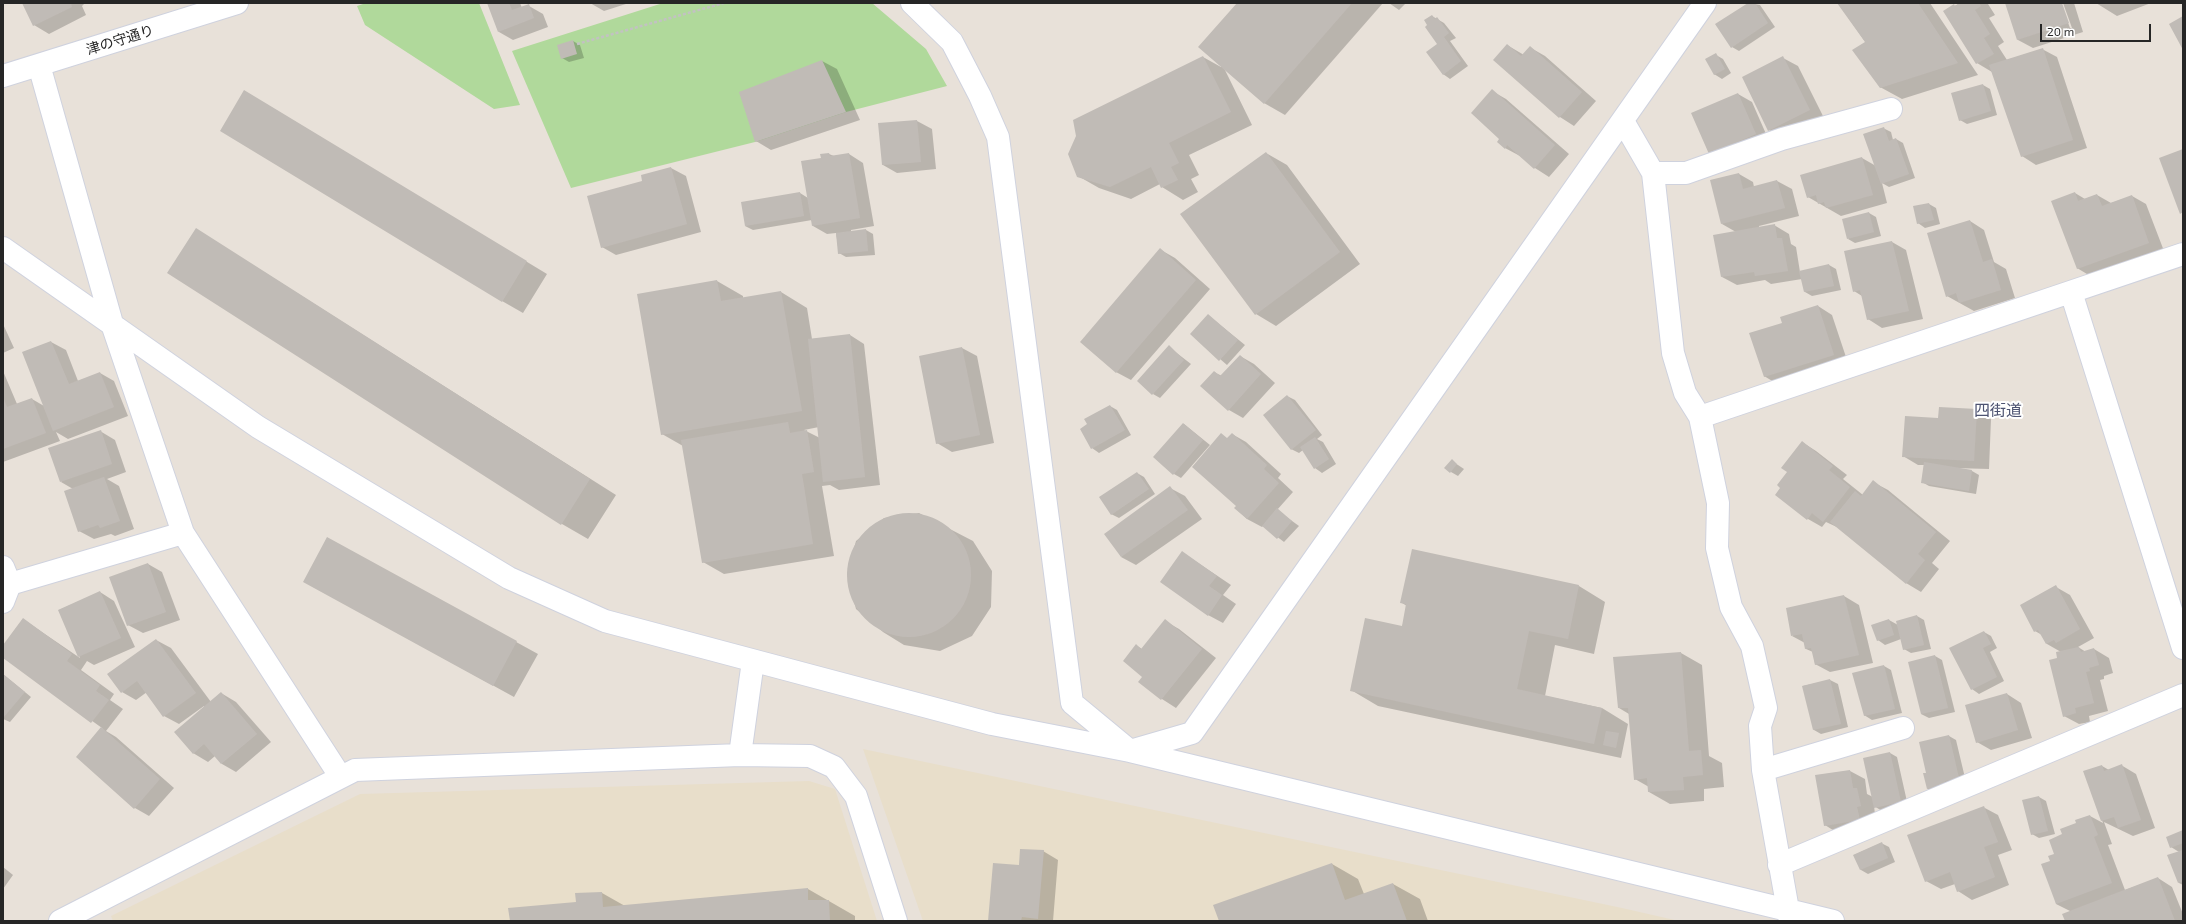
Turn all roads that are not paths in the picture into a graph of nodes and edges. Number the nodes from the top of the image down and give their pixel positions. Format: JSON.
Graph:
{"nodes":[{"id":1,"x":237,"y":3,"type":"edge"},
{"id":2,"x":912,"y":3,"type":"edge"},
{"id":3,"x":1705,"y":3,"type":"edge"},
{"id":4,"x":39,"y":65,"type":"junction"},
{"id":5,"x":3,"y":76,"type":"edge"},
{"id":6,"x":1891,"y":109,"type":"dead end"},
{"id":7,"x":1623,"y":121,"type":"junction"},
{"id":8,"x":1653,"y":173,"type":"junction"},
{"id":9,"x":3,"y":248,"type":"edge"},
{"id":10,"x":2183,"y":254,"type":"edge"},
{"id":11,"x":2071,"y":292,"type":"junction"},
{"id":12,"x":113,"y":327,"type":"junction"},
{"id":13,"x":1700,"y":417,"type":"junction"},
{"id":14,"x":183,"y":533,"type":"junction"},
{"id":15,"x":5,"y":584,"type":"edge"},
{"id":16,"x":2183,"y":648,"type":"edge"},
{"id":17,"x":753,"y":661,"type":"junction"},
{"id":18,"x":2183,"y":695,"type":"edge"},
{"id":19,"x":1903,"y":728,"type":"dead end"},
{"id":20,"x":1130,"y":751,"type":"junction"},
{"id":21,"x":740,"y":755,"type":"junction"},
{"id":22,"x":1763,"y":770,"type":"junction"},
{"id":23,"x":340,"y":776,"type":"junction"},
{"id":24,"x":1779,"y":865,"type":"junction"},
{"id":25,"x":95,"y":913,"type":"edge"},
{"id":26,"x":1788,"y":915,"type":"edge"},
{"id":27,"x":60,"y":921,"type":"edge"},
{"id":28,"x":896,"y":921,"type":"edge"},
{"id":29,"x":1833,"y":921,"type":"edge"}],
"edges":[{"from":1,"to":4,"type":"street","name":"津の守通り"},
{"from":2,"to":20,"type":"street"},
{"from":3,"to":7,"type":"street"},
{"from":4,"to":5,"type":"street","name":"津の守通り"},
{"from":4,"to":12,"type":"street"},
{"from":6,"to":8,"type":"street"},
{"from":7,"to":8,"type":"street"},
{"from":7,"to":20,"type":"street"},
{"from":8,"to":13,"type":"street"},
{"from":9,"to":12,"type":"street"},
{"from":10,"to":11,"type":"street"},
{"from":11,"to":13,"type":"street"},
{"from":11,"to":16,"type":"street"},
{"from":12,"to":14,"type":"street"},
{"from":12,"to":17,"type":"street"},
{"from":13,"to":22,"type":"street"},
{"from":14,"to":15,"type":"street"},
{"from":14,"to":23,"type":"street"},
{"from":17,"to":20,"type":"street"},
{"from":17,"to":21,"type":"street"},
{"from":18,"to":24,"type":"street"},
{"from":19,"to":22,"type":"street"},
{"from":20,"to":26,"type":"street"},
{"from":21,"to":23,"type":"street"},
{"from":21,"to":28,"type":"street"},
{"from":22,"to":24,"type":"street"},
{"from":23,"to":25,"type":"street"},
{"from":24,"to":26,"type":"street"},
{"from":25,"to":27,"type":"street"},
{"from":26,"to":29,"type":"street"}]}
